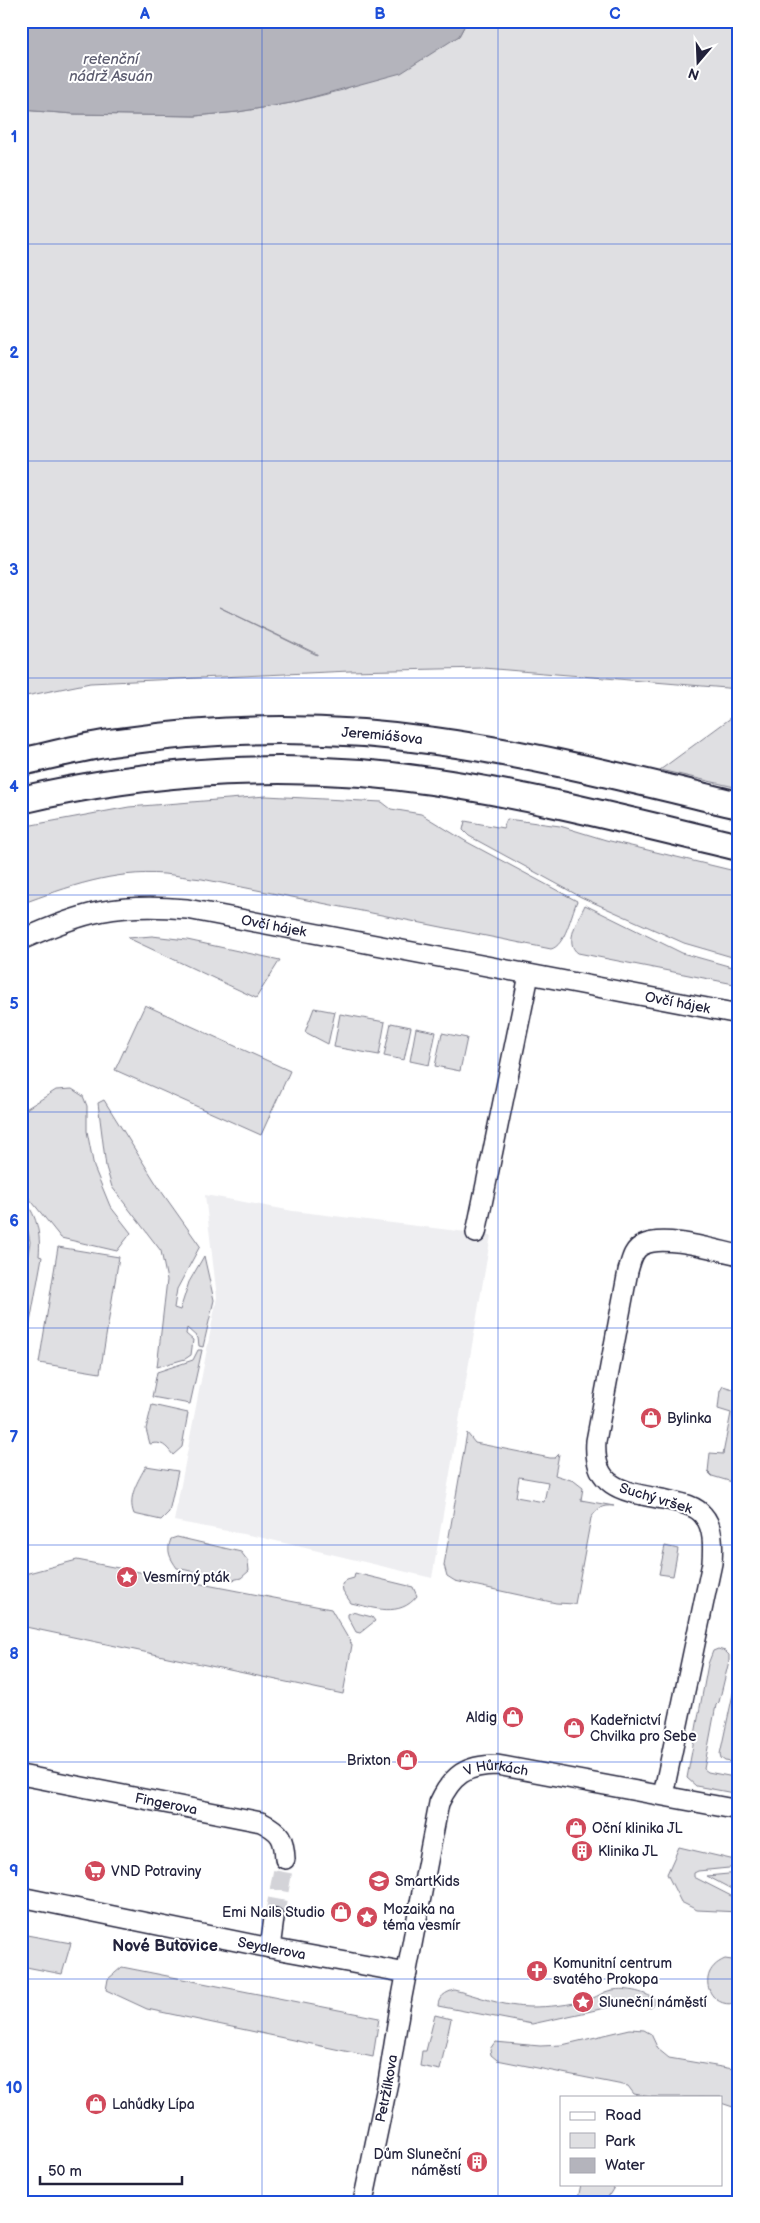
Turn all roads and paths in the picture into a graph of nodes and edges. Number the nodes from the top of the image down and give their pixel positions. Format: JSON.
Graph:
{"nodes":[{"id":1,"x":21,"y":762,"type":"edge"},
{"id":2,"x":21,"y":800,"type":"edge"},
{"id":3,"x":739,"y":806,"type":"edge"},
{"id":4,"x":739,"y":847,"type":"edge"},
{"id":5,"x":21,"y":940,"type":"edge"},
{"id":6,"x":529,"y":975,"type":"junction"},
{"id":7,"x":739,"y":1014,"type":"edge"},
{"id":8,"x":476,"y":1233,"type":"dead end"},
{"id":9,"x":739,"y":1255,"type":"edge"},
{"id":10,"x":21,"y":1775,"type":"edge"},
{"id":11,"x":663,"y":1795,"type":"junction"},
{"id":12,"x":739,"y":1810,"type":"edge"},
{"id":13,"x":285,"y":1860,"type":"tunnel mouth"},
{"id":14,"x":21,"y":1897,"type":"edge"},
{"id":15,"x":274,"y":1918,"type":"tunnel mouth"},
{"id":16,"x":270,"y":1948,"type":"junction"},
{"id":17,"x":407,"y":1973,"type":"junction"},
{"id":18,"x":363,"y":2202,"type":"edge"}],
"edges":[{"from":1,"to":3,"type":"main road","name":"Jeremiášova"},
{"from":2,"to":4,"type":"main road"},
{"from":5,"to":6,"type":"street","name":"Ovčí hájek"},
{"from":6,"to":7,"type":"street","name":"Ovčí hájek"},
{"from":6,"to":8,"type":"street"},
{"from":9,"to":11,"type":"street","name":"Suchý vršek"},
{"from":10,"to":13,"type":"street","name":"Fingerova"},
{"from":11,"to":12,"type":"street","name":"V Hůrkách"},
{"from":11,"to":17,"type":"street","name":"V Hůrkách"},
{"from":14,"to":16,"type":"street","name":"Seydlerova"},
{"from":15,"to":16,"type":"street"},
{"from":16,"to":17,"type":"street","name":"Seydlerova"},
{"from":17,"to":18,"type":"street","name":"Petržílkova"}]}
